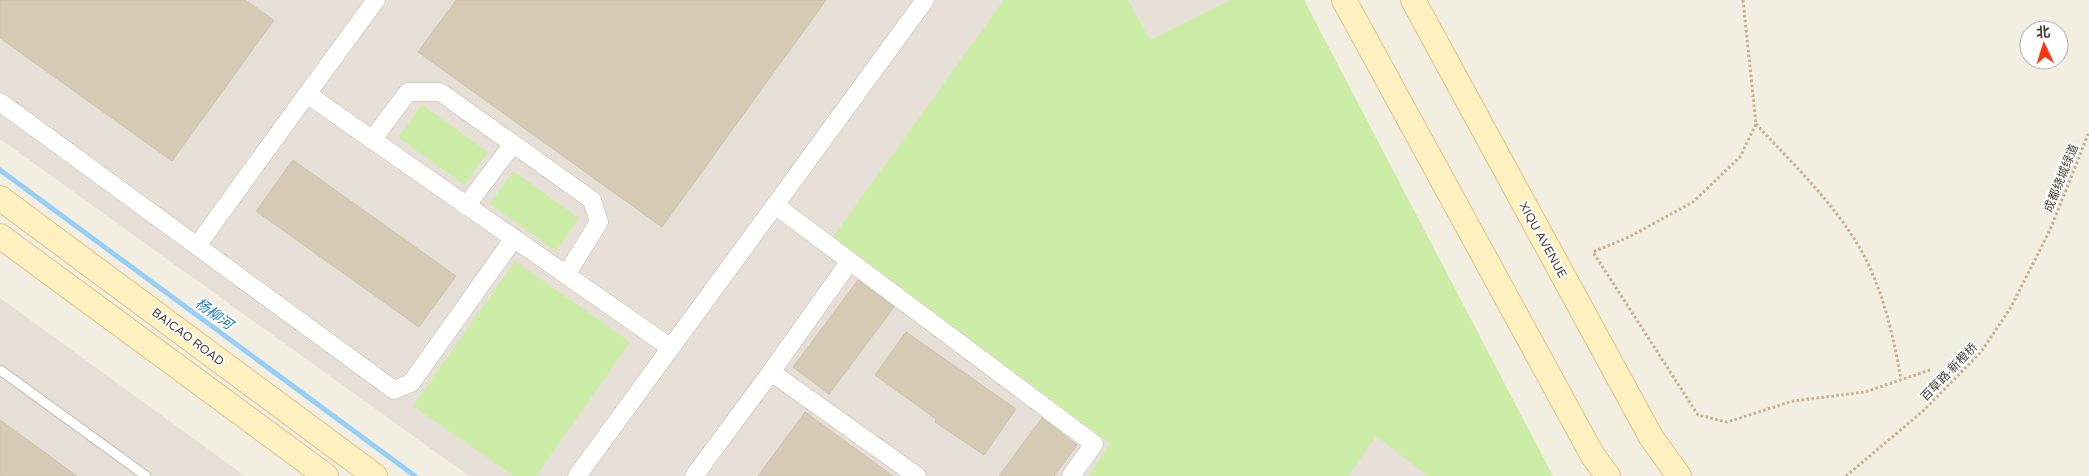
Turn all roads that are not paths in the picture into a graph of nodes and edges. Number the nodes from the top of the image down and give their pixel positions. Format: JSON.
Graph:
{"nodes":[{"id":1,"x":376,"y":0,"type":"edge"},
{"id":2,"x":925,"y":0,"type":"edge"},
{"id":3,"x":1344,"y":0,"type":"edge"},
{"id":4,"x":1413,"y":0,"type":"edge"},
{"id":5,"x":307,"y":94,"type":"junction"},
{"id":6,"x":0,"y":102,"type":"edge"},
{"id":7,"x":372,"y":140,"type":"junction"},
{"id":8,"x":513,"y":144,"type":"junction"},
{"id":9,"x":0,"y":198,"type":"edge"},
{"id":10,"x":775,"y":205,"type":"junction"},
{"id":11,"x":466,"y":206,"type":"junction"},
{"id":12,"x":0,"y":236,"type":"edge"},
{"id":13,"x":514,"y":238,"type":"junction"},
{"id":14,"x":197,"y":246,"type":"junction"},
{"id":15,"x":850,"y":261,"type":"junction"},
{"id":16,"x":566,"y":275,"type":"junction"},
{"id":17,"x":670,"y":348,"type":"junction"},
{"id":18,"x":0,"y":370,"type":"edge"},
{"id":19,"x":771,"y":372,"type":"junction"},
{"id":20,"x":146,"y":476,"type":"edge"},
{"id":21,"x":326,"y":476,"type":"edge"},
{"id":22,"x":375,"y":476,"type":"edge"},
{"id":23,"x":577,"y":476,"type":"edge"},
{"id":24,"x":694,"y":476,"type":"edge"},
{"id":25,"x":916,"y":476,"type":"edge"},
{"id":26,"x":1071,"y":476,"type":"edge"},
{"id":27,"x":1608,"y":476,"type":"edge"},
{"id":28,"x":1679,"y":476,"type":"edge"}],
"edges":[{"from":1,"to":5,"type":"street"},
{"from":2,"to":10,"type":"street"},
{"from":3,"to":27,"type":"main road"},
{"from":4,"to":28,"type":"main road","name":"XIQU AVENUE"},
{"from":5,"to":7,"type":"street"},
{"from":5,"to":14,"type":"street"},
{"from":6,"to":14,"type":"street"},
{"from":7,"to":8,"type":"street"},
{"from":7,"to":11,"type":"street"},
{"from":8,"to":11,"type":"street"},
{"from":8,"to":16,"type":"street"},
{"from":9,"to":22,"type":"main road","name":"BAICAO ROAD"},
{"from":10,"to":15,"type":"street"},
{"from":10,"to":17,"type":"street"},
{"from":11,"to":13,"type":"street"},
{"from":12,"to":21,"type":"main road"},
{"from":13,"to":14,"type":"street"},
{"from":13,"to":16,"type":"street"},
{"from":15,"to":19,"type":"street"},
{"from":15,"to":26,"type":"street"},
{"from":16,"to":17,"type":"street"},
{"from":17,"to":23,"type":"street"},
{"from":18,"to":20,"type":"lane"},
{"from":19,"to":24,"type":"street"},
{"from":19,"to":25,"type":"street"}]}
